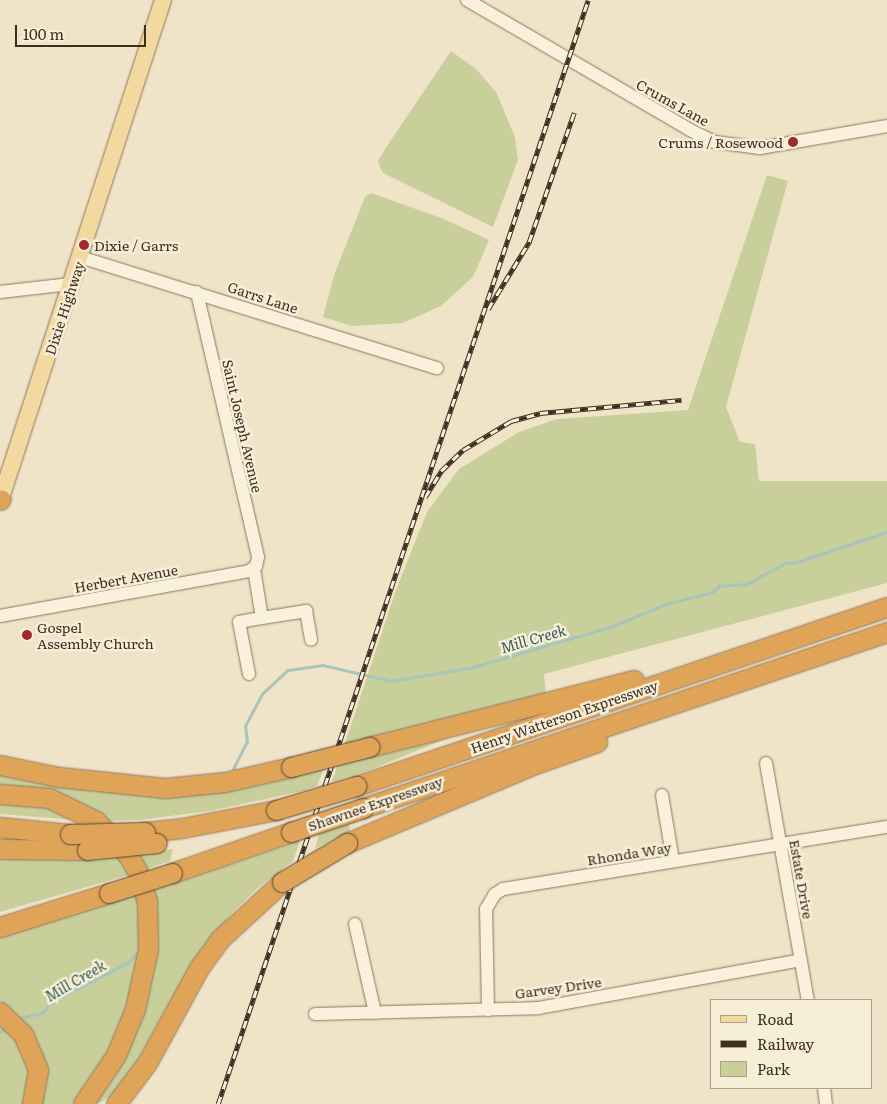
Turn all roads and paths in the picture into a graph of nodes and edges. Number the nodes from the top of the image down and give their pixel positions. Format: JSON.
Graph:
{"nodes":[{"id":1,"x":163,"y":0,"type":"edge"},
{"id":2,"x":468,"y":0,"type":"edge"},
{"id":3,"x":887,"y":126,"type":"edge"},
{"id":4,"x":80,"y":257,"type":"junction"},
{"id":5,"x":71,"y":284,"type":"junction"},
{"id":6,"x":0,"y":292,"type":"edge"},
{"id":7,"x":197,"y":292,"type":"junction"},
{"id":8,"x":437,"y":368,"type":"dead end"},
{"id":9,"x":0,"y":500,"type":"edge"},
{"id":10,"x":255,"y":567,"type":"junction"},
{"id":11,"x":887,"y":607,"type":"edge"},
{"id":12,"x":0,"y":616,"type":"edge"},
{"id":13,"x":262,"y":618,"type":"junction"},
{"id":14,"x":887,"y":632,"type":"edge"},
{"id":15,"x":311,"y":640,"type":"dead end"},
{"id":16,"x":711,"y":666,"type":"junction"},
{"id":17,"x":249,"y":674,"type":"dead end"},
{"id":18,"x":750,"y":678,"type":"junction"},
{"id":19,"x":766,"y":763,"type":"dead end"},
{"id":20,"x":0,"y":765,"type":"edge"},
{"id":21,"x":0,"y":794,"type":"edge"},
{"id":22,"x":662,"y":795,"type":"dead end"},
{"id":23,"x":0,"y":827,"type":"edge"},
{"id":24,"x":887,"y":827,"type":"edge"},
{"id":25,"x":151,"y":837,"type":"junction"},
{"id":26,"x":781,"y":846,"type":"junction"},
{"id":27,"x":0,"y":849,"type":"edge"},
{"id":28,"x":673,"y":860,"type":"junction"},
{"id":29,"x":355,"y":924,"type":"dead end"},
{"id":30,"x":0,"y":927,"type":"edge"},
{"id":31,"x":801,"y":960,"type":"junction"},
{"id":32,"x":808,"y":999,"type":"edge"},
{"id":33,"x":488,"y":1010,"type":"junction"},
{"id":34,"x":0,"y":1012,"type":"edge"},
{"id":35,"x":375,"y":1013,"type":"junction"},
{"id":36,"x":316,"y":1014,"type":"dead end"},
{"id":37,"x":824,"y":1089,"type":"edge"},
{"id":38,"x":32,"y":1104,"type":"edge"},
{"id":39,"x":83,"y":1104,"type":"edge"},
{"id":40,"x":116,"y":1104,"type":"edge"},
{"id":41,"x":826,"y":1104,"type":"edge"}],
"edges":[{"from":1,"to":4,"type":"main road","name":"Dixie Highway"},
{"from":2,"to":3,"type":"street","name":"Crums Lane"},
{"from":4,"to":5,"type":"main road","name":"Dixie Highway"},
{"from":4,"to":7,"type":"street","name":"Garrs Lane"},
{"from":5,"to":6,"type":"street"},
{"from":5,"to":9,"type":"main road","name":"Dixie Highway"},
{"from":7,"to":8,"type":"street","name":"Garrs Lane"},
{"from":7,"to":10,"type":"street","name":"Saint Joseph Avenue"},
{"from":10,"to":12,"type":"street","name":"Herbert Avenue"},
{"from":10,"to":13,"type":"street","name":"Saint Joseph Avenue"},
{"from":11,"to":16,"type":"highway","name":"Henry Watterson Expressway"},
{"from":13,"to":15,"type":"street"},
{"from":13,"to":17,"type":"street"},
{"from":14,"to":18,"type":"highway"},
{"from":16,"to":20,"type":"highway","bridge":true},
{"from":16,"to":25,"type":"highway","name":"Henry Watterson Expressway","bridge":true},
{"from":18,"to":30,"type":"highway","name":"Shawnee Expressway","bridge":true},
{"from":18,"to":40,"type":"highway","bridge":true},
{"from":19,"to":26,"type":"street","name":"Estate Drive"},
{"from":21,"to":39,"type":"highway"},
{"from":22,"to":28,"type":"street"},
{"from":23,"to":25,"type":"highway","bridge":true},
{"from":24,"to":26,"type":"street","name":"Rhonda Way"},
{"from":25,"to":27,"type":"highway","bridge":true},
{"from":26,"to":28,"type":"street","name":"Rhonda Way"},
{"from":26,"to":31,"type":"street","name":"Estate Drive"},
{"from":28,"to":33,"type":"street","name":"Rhonda Way"},
{"from":29,"to":35,"type":"street"},
{"from":31,"to":32,"type":"street","name":"Estate Drive"},
{"from":31,"to":33,"type":"street","name":"Garvey Drive"},
{"from":33,"to":35,"type":"street","name":"Garvey Drive"},
{"from":34,"to":38,"type":"highway"},
{"from":35,"to":36,"type":"street","name":"Garvey Drive"},
{"from":37,"to":41,"type":"street"}]}
